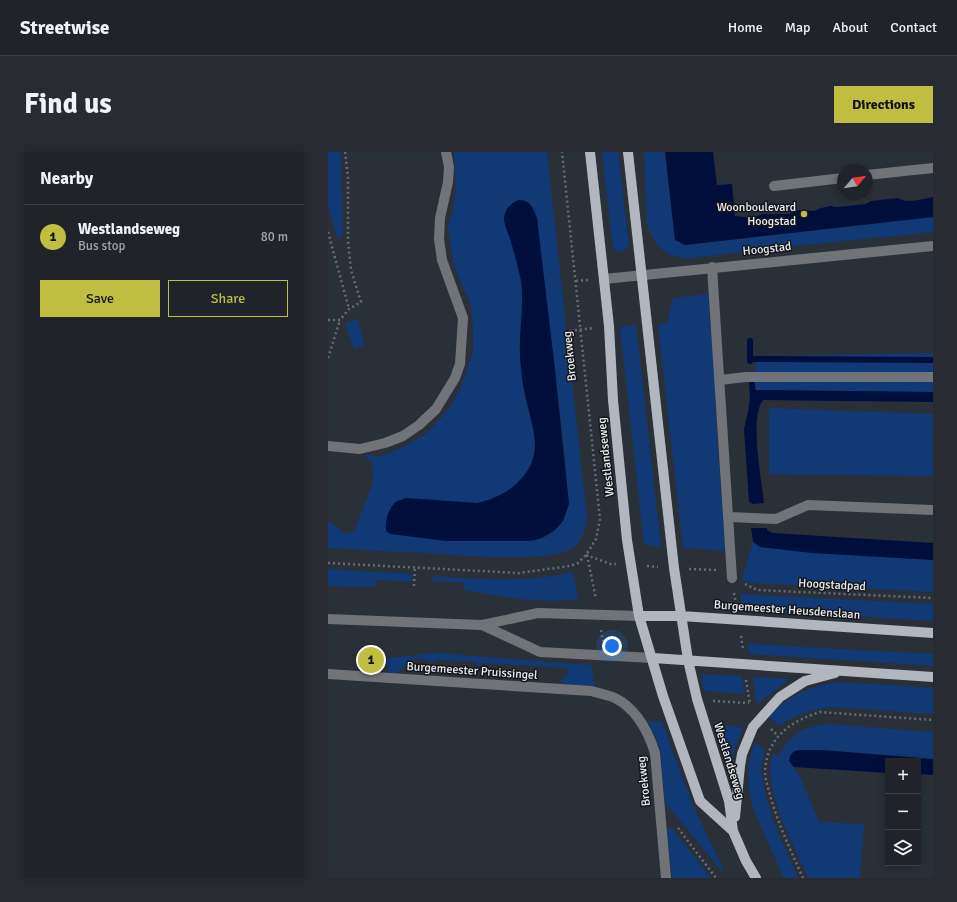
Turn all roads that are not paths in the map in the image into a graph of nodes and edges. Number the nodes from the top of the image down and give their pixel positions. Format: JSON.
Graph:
{"nodes":[{"id":1,"x":446,"y":152,"type":"edge"},
{"id":2,"x":590,"y":152,"type":"edge"},
{"id":3,"x":628,"y":152,"type":"edge"},
{"id":4,"x":933,"y":168,"type":"edge"},
{"id":5,"x":873,"y":174,"type":"edge"},
{"id":6,"x":837,"y":179,"type":"edge"},
{"id":7,"x":774,"y":186,"type":"dead end"},
{"id":8,"x":933,"y":246,"type":"edge"},
{"id":9,"x":712,"y":267,"type":"junction"},
{"id":10,"x":641,"y":274,"type":"junction"},
{"id":11,"x":604,"y":279,"type":"junction"},
{"id":12,"x":933,"y":377,"type":"edge"},
{"id":13,"x":720,"y":380,"type":"junction"},
{"id":14,"x":328,"y":446,"type":"edge"},
{"id":15,"x":933,"y":510,"type":"edge"},
{"id":16,"x":729,"y":517,"type":"junction"},
{"id":17,"x":732,"y":578,"type":"road end"},
{"id":18,"x":639,"y":616,"type":"junction"},
{"id":19,"x":681,"y":616,"type":"junction"},
{"id":20,"x":328,"y":619,"type":"edge"},
{"id":21,"x":482,"y":625,"type":"junction"},
{"id":22,"x":933,"y":633,"type":"edge"},
{"id":23,"x":653,"y":658,"type":"junction"},
{"id":24,"x":688,"y":660,"type":"junction"},
{"id":25,"x":844,"y":671,"type":"junction"},
{"id":26,"x":328,"y":674,"type":"edge"},
{"id":27,"x":933,"y":677,"type":"edge"},
{"id":28,"x":614,"y":697,"type":"joint"},
{"id":29,"x":733,"y":831,"type":"junction"},
{"id":30,"x":666,"y":878,"type":"edge"},
{"id":31,"x":756,"y":878,"type":"edge"}],
"edges":[{"from":1,"to":14,"type":"street"},
{"from":2,"to":11,"type":"main road","name":"Westlandseweg"},
{"from":3,"to":10,"type":"main road","name":"Westlandseweg"},
{"from":4,"to":5,"type":"street"},
{"from":6,"to":7,"type":"street"},
{"from":8,"to":9,"type":"street","name":"Hoogstad"},
{"from":9,"to":10,"type":"street","name":"Hoogstad"},
{"from":9,"to":13,"type":"street"},
{"from":10,"to":11,"type":"street","name":"Hoogstad"},
{"from":10,"to":19,"type":"main road","name":"Westlandseweg"},
{"from":11,"to":18,"type":"main road","name":"Westlandseweg"},
{"from":12,"to":13,"type":"street"},
{"from":13,"to":16,"type":"street"},
{"from":15,"to":16,"type":"street"},
{"from":16,"to":17,"type":"street"},
{"from":18,"to":19,"type":"main road","name":"Burgemeester Heusdenslaan"},
{"from":18,"to":21,"type":"street","name":"Burgemeester Pruissingel"},
{"from":18,"to":23,"type":"main road","name":"Westlandseweg"},
{"from":19,"to":22,"type":"main road","name":"Burgemeester Heusdenslaan"},
{"from":19,"to":24,"type":"main road","name":"Westlandseweg"},
{"from":20,"to":21,"type":"street","name":"Burgemeester Pruissingel"},
{"from":21,"to":23,"type":"street","name":"Burgemeester Pruissingel"},
{"from":23,"to":24,"type":"main road"},
{"from":23,"to":29,"type":"main road","name":"Westlandseweg"},
{"from":24,"to":25,"type":"main road"},
{"from":24,"to":29,"type":"main road","name":"Westlandseweg"},
{"from":25,"to":27,"type":"main road"},
{"from":25,"to":29,"type":"main road"},
{"from":26,"to":28,"type":"street","name":"Burgemeester Pruissingel"},
{"from":28,"to":30,"type":"street","name":"Broekweg"},
{"from":29,"to":31,"type":"main road","name":"Westlandseweg"}]}
